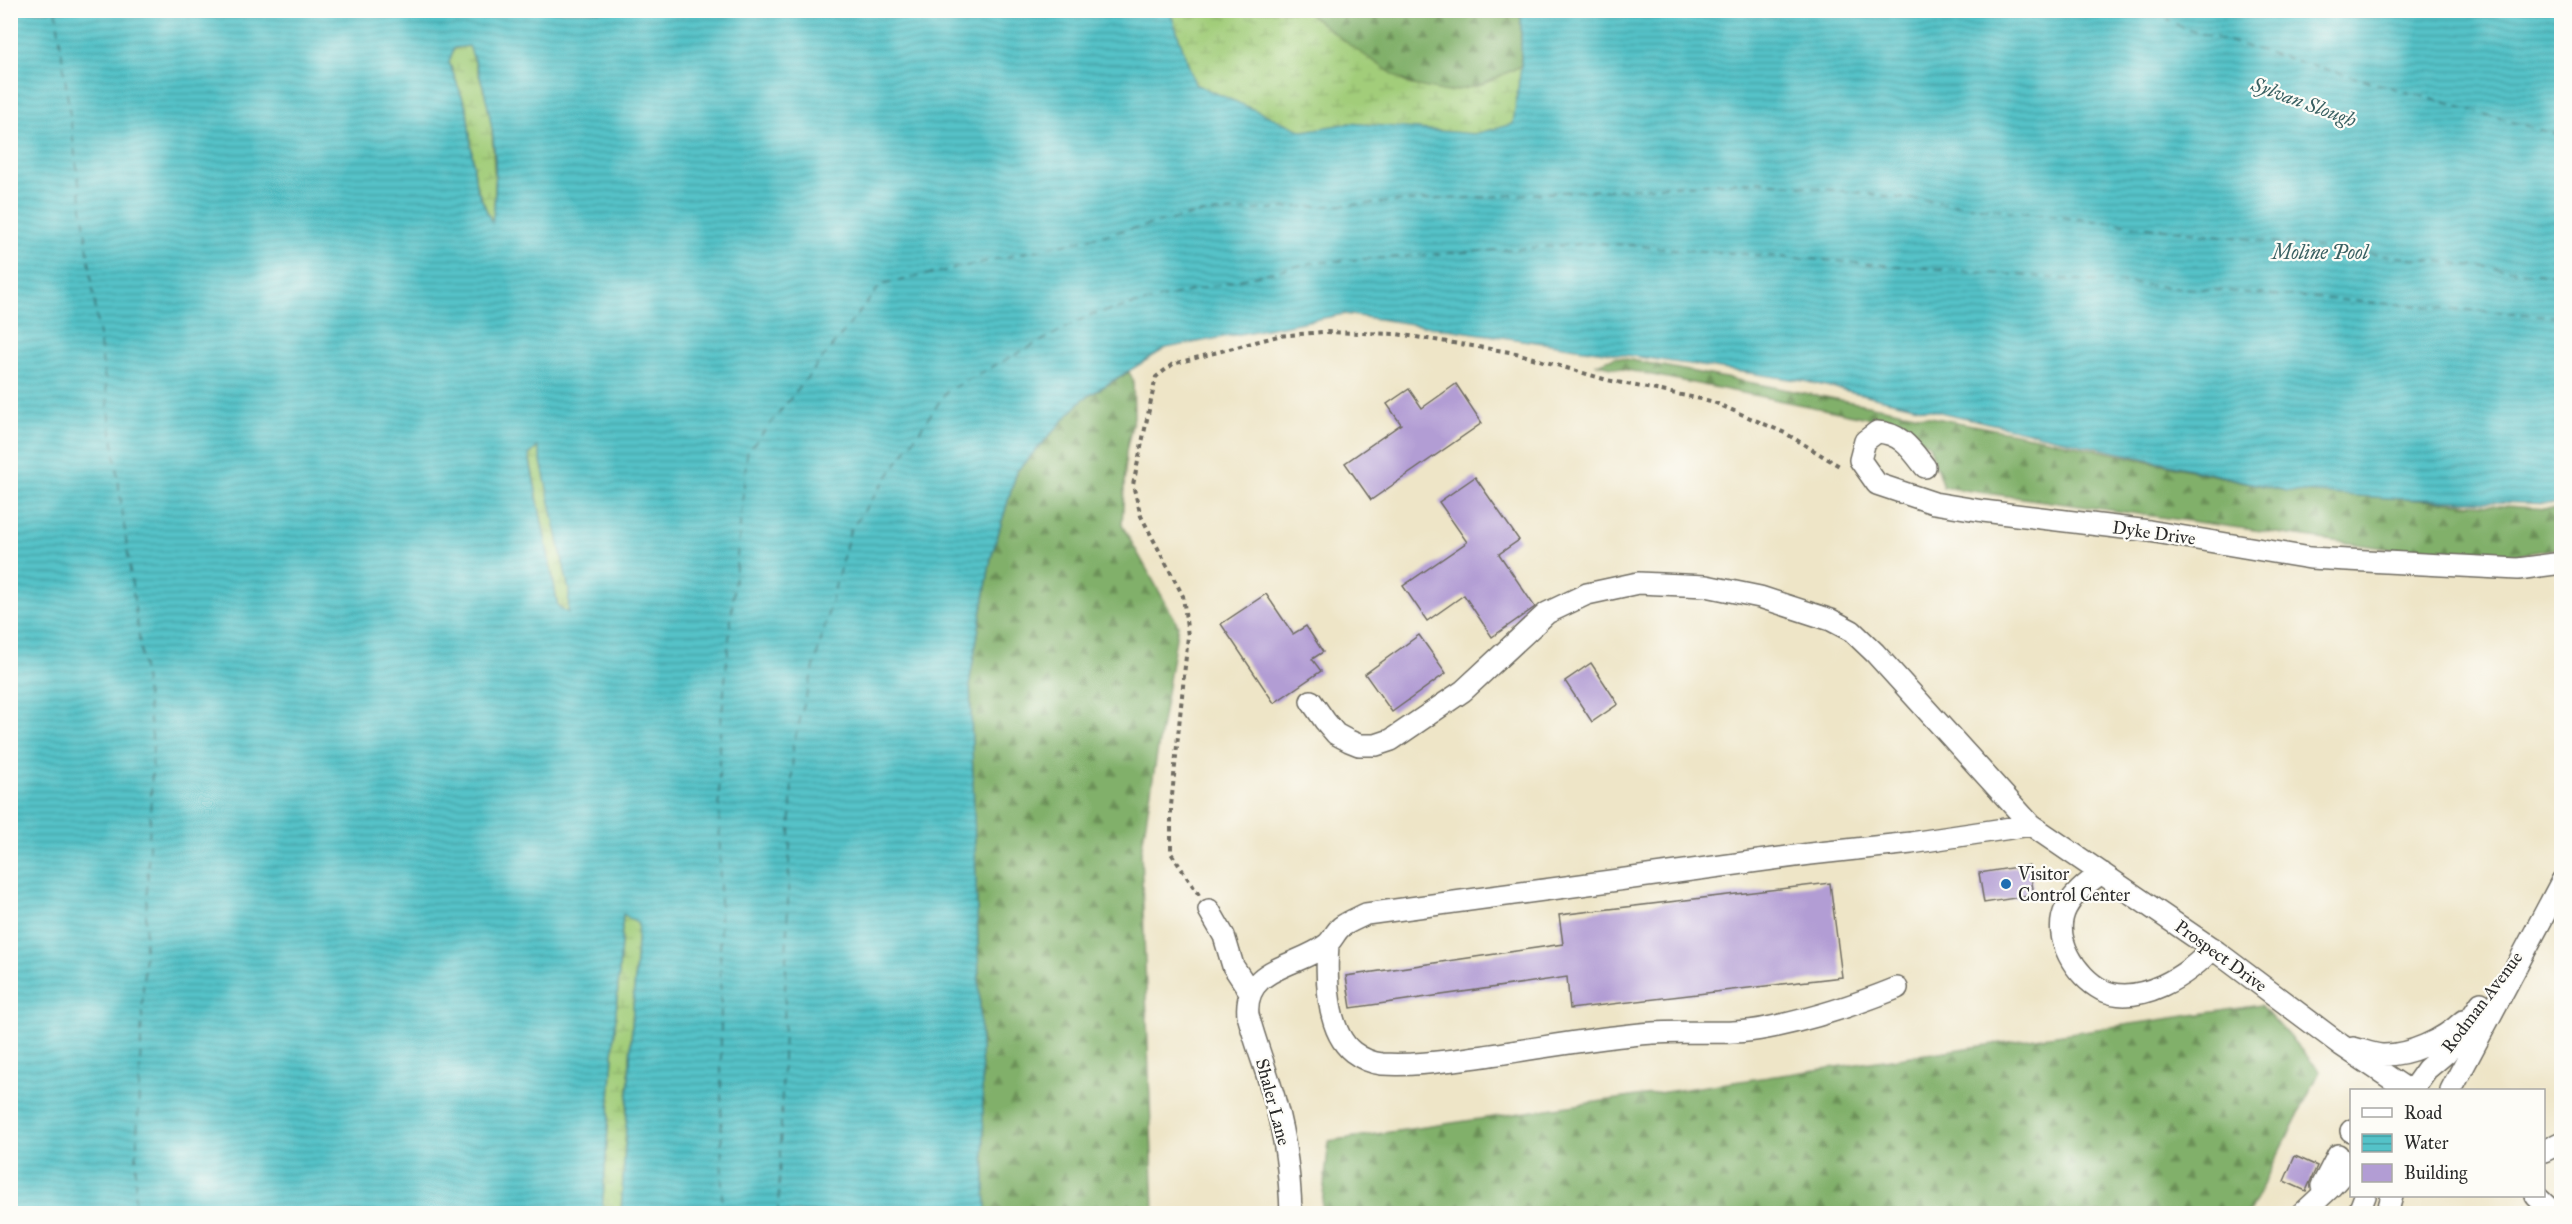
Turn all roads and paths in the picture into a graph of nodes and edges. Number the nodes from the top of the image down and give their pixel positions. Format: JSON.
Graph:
{"nodes":[{"id":1,"x":1925,"y":467,"type":"dead end"},
{"id":2,"x":1878,"y":484,"type":"junction"},
{"id":3,"x":2562,"y":563,"type":"edge"},
{"id":4,"x":1311,"y":701,"type":"dead end"},
{"id":5,"x":2031,"y":825,"type":"junction"},
{"id":6,"x":2102,"y":873,"type":"junction"},
{"id":7,"x":2562,"y":881,"type":"edge"},
{"id":8,"x":1209,"y":910,"type":"joint"},
{"id":9,"x":2529,"y":941,"type":"junction"},
{"id":10,"x":1328,"y":944,"type":"junction"},
{"id":11,"x":2212,"y":948,"type":"junction"},
{"id":12,"x":1897,"y":988,"type":"dead end"},
{"id":13,"x":1250,"y":992,"type":"junction"},
{"id":14,"x":2482,"y":1001,"type":"junction"},
{"id":15,"x":2341,"y":1045,"type":"junction"},
{"id":16,"x":2408,"y":1089,"type":"edge"},
{"id":17,"x":2411,"y":1089,"type":"edge"},
{"id":18,"x":2452,"y":1089,"type":"edge"},
{"id":19,"x":2562,"y":1142,"type":"edge"},
{"id":20,"x":2545,"y":1150,"type":"edge"},
{"id":21,"x":2345,"y":1159,"type":"edge"},
{"id":22,"x":2352,"y":1197,"type":"edge"},
{"id":23,"x":2365,"y":1197,"type":"edge"},
{"id":24,"x":2392,"y":1197,"type":"edge"},
{"id":25,"x":2308,"y":1208,"type":"edge"},
{"id":26,"x":1291,"y":1214,"type":"edge"},
{"id":27,"x":2350,"y":1214,"type":"edge"},
{"id":28,"x":2358,"y":1214,"type":"edge"},
{"id":29,"x":2386,"y":1214,"type":"edge"}],
"edges":[{"from":1,"to":2,"type":"street"},
{"from":2,"to":3,"type":"street","name":"Dyke Drive"},
{"from":2,"to":8,"type":"path"},
{"from":4,"to":5,"type":"street","name":"Prospect Drive"},
{"from":5,"to":6,"type":"street","name":"Prospect Drive"},
{"from":5,"to":10,"type":"street"},
{"from":6,"to":11,"type":"street","name":"Prospect Drive"},
{"from":6,"to":11,"type":"street"},
{"from":7,"to":9,"type":"street","name":"Rodman Avenue"},
{"from":8,"to":13,"type":"street"},
{"from":9,"to":14,"type":"street","name":"Rodman Avenue"},
{"from":9,"to":18,"type":"street","name":"Rodman Avenue"},
{"from":10,"to":12,"type":"street"},
{"from":10,"to":13,"type":"street"},
{"from":11,"to":15,"type":"street","name":"Prospect Drive"},
{"from":13,"to":26,"type":"street","name":"Shaler Lane"},
{"from":14,"to":15,"type":"street"},
{"from":14,"to":17,"type":"street","name":"Rodman Avenue"},
{"from":15,"to":16,"type":"street","name":"Prospect Drive"},
{"from":19,"to":20,"type":"street"},
{"from":21,"to":25,"type":"street"},
{"from":22,"to":27,"type":"street"},
{"from":23,"to":28,"type":"street"},
{"from":24,"to":29,"type":"street"}]}
